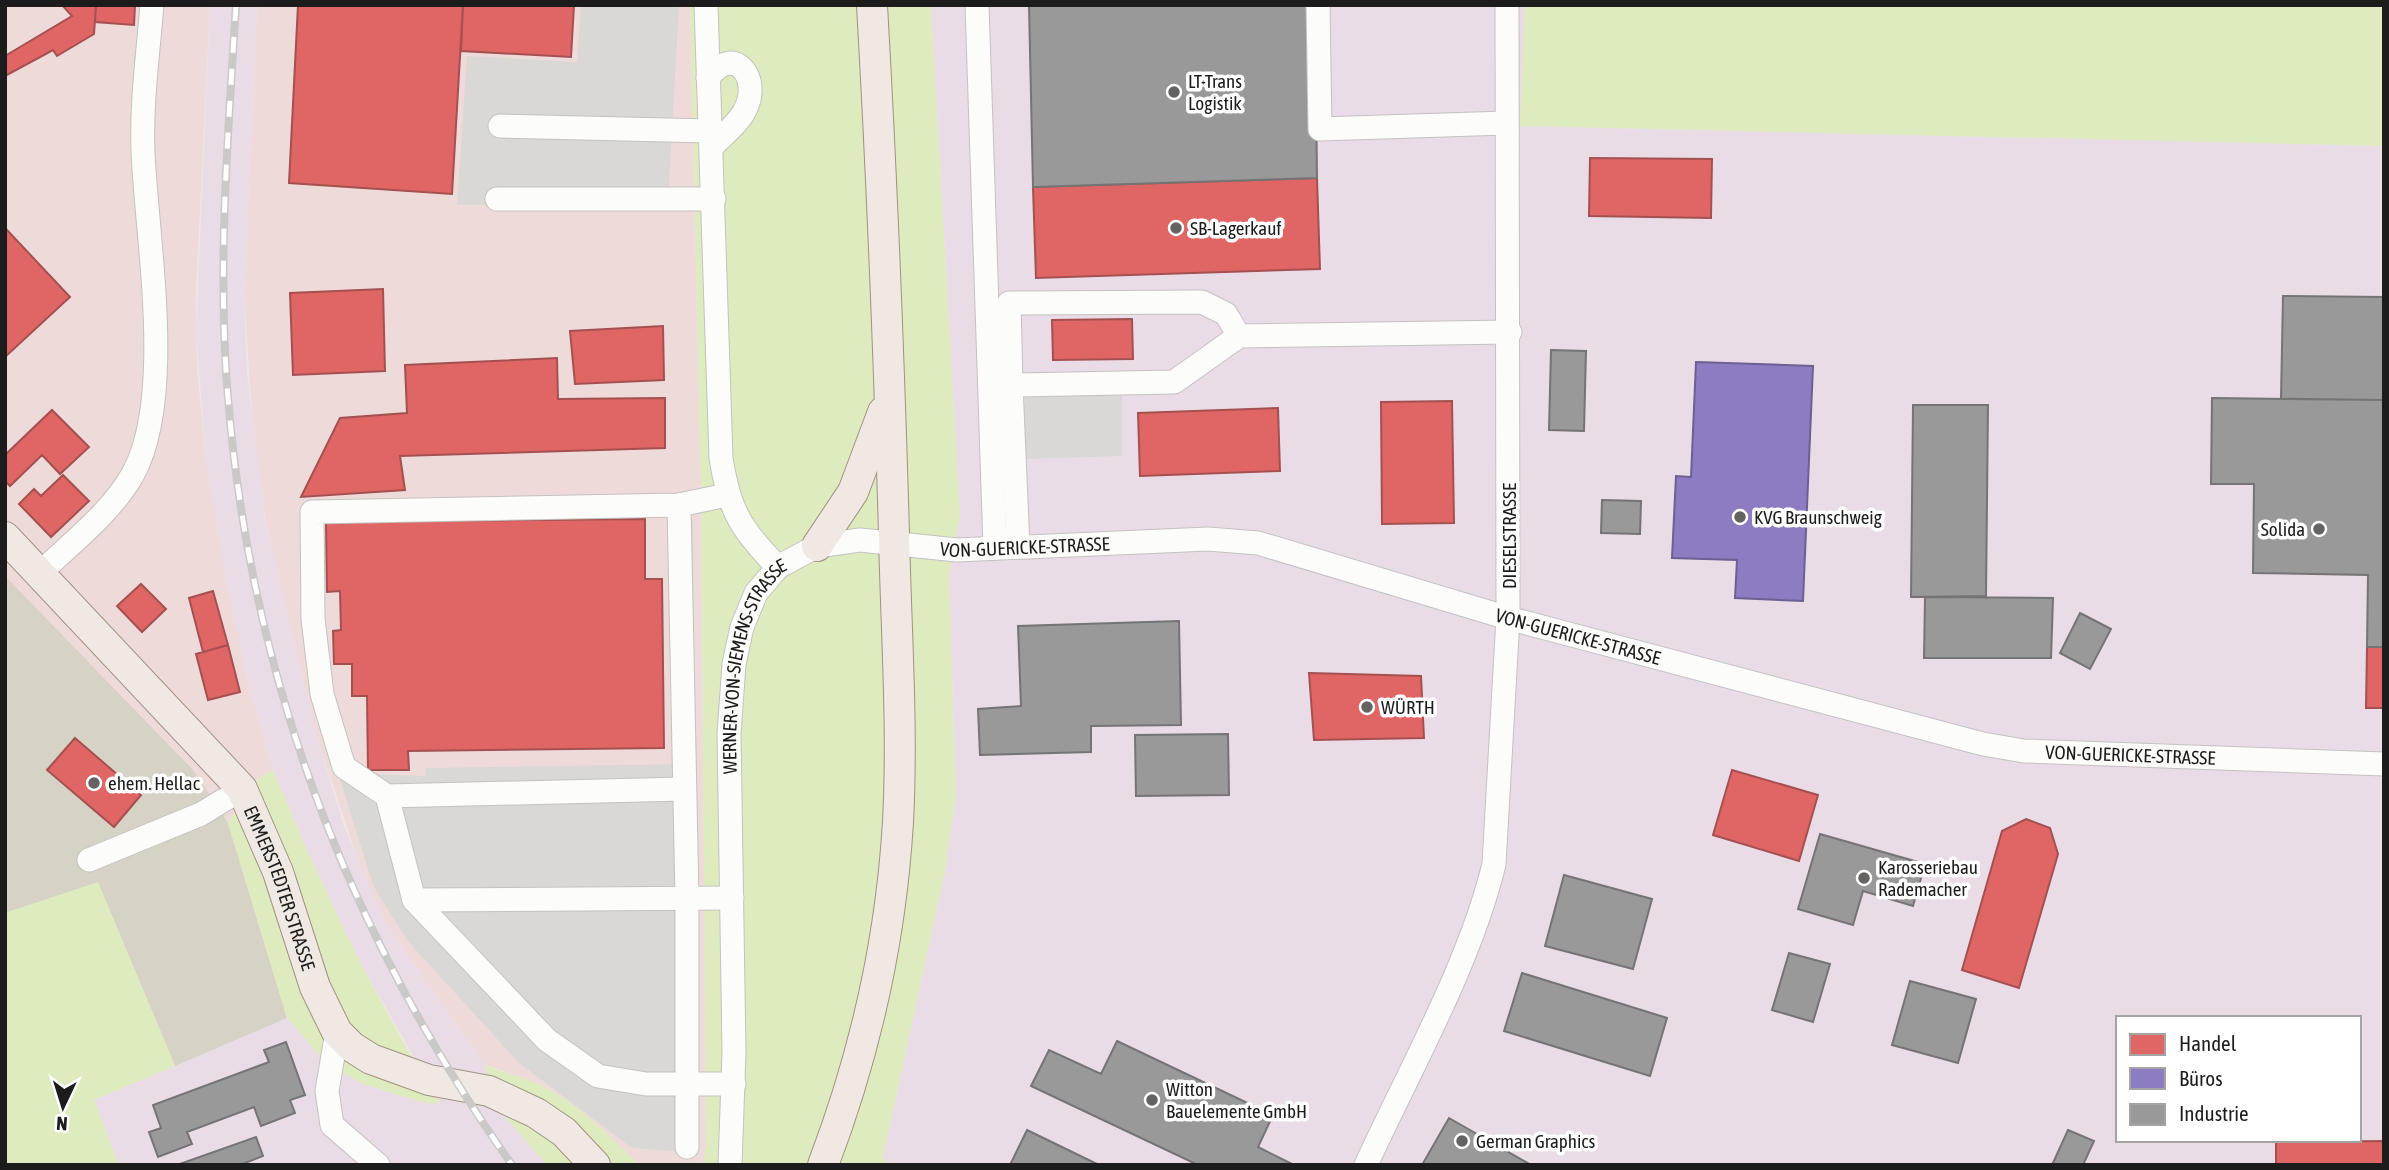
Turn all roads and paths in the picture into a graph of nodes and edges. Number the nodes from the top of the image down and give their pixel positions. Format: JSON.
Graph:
{"nodes":[{"id":1,"x":152,"y":5,"type":"edge"},
{"id":2,"x":706,"y":5,"type":"edge"},
{"id":3,"x":872,"y":5,"type":"edge"},
{"id":4,"x":977,"y":5,"type":"edge"},
{"id":5,"x":1318,"y":5,"type":"edge"},
{"id":6,"x":1507,"y":5,"type":"edge"},
{"id":7,"x":708,"y":78,"type":"junction"},
{"id":8,"x":1506,"y":123,"type":"junction"},
{"id":9,"x":499,"y":126,"type":"dead end"},
{"id":10,"x":711,"y":139,"type":"junction"},
{"id":11,"x":497,"y":199,"type":"dead end"},
{"id":12,"x":714,"y":199,"type":"junction"},
{"id":13,"x":1510,"y":332,"type":"junction"},
{"id":14,"x":1239,"y":336,"type":"junction"},
{"id":15,"x":1011,"y":385,"type":"junction"},
{"id":16,"x":890,"y":392,"type":"junction"},
{"id":17,"x":727,"y":495,"type":"junction"},
{"id":18,"x":679,"y":505,"type":"junction"},
{"id":19,"x":5,"y":537,"type":"edge"},
{"id":20,"x":817,"y":545,"type":"junction"},
{"id":21,"x":894,"y":545,"type":"junction"},
{"id":22,"x":1018,"y":547,"type":"junction"},
{"id":23,"x":995,"y":548,"type":"junction"},
{"id":24,"x":778,"y":567,"type":"junction"},
{"id":25,"x":39,"y":574,"type":"junction"},
{"id":26,"x":1508,"y":618,"type":"junction"},
{"id":27,"x":2384,"y":764,"type":"edge"},
{"id":28,"x":242,"y":789,"type":"junction"},
{"id":29,"x":684,"y":789,"type":"junction"},
{"id":30,"x":387,"y":796,"type":"junction"},
{"id":31,"x":89,"y":860,"type":"dead end"},
{"id":32,"x":687,"y":898,"type":"junction"},
{"id":33,"x":732,"y":898,"type":"junction"},
{"id":34,"x":414,"y":900,"type":"junction"},
{"id":35,"x":337,"y":1032,"type":"junction"},
{"id":36,"x":687,"y":1081,"type":"junction"},
{"id":37,"x":734,"y":1084,"type":"junction"},
{"id":38,"x":687,"y":1147,"type":"dead end"},
{"id":39,"x":378,"y":1165,"type":"edge"},
{"id":40,"x":595,"y":1165,"type":"edge"},
{"id":41,"x":730,"y":1165,"type":"edge"},
{"id":42,"x":823,"y":1165,"type":"edge"},
{"id":43,"x":1366,"y":1165,"type":"edge"}],
"edges":[{"from":1,"to":25,"type":"street"},
{"from":2,"to":7,"type":"street","name":"WERNER-VON-SIEMENS-STRASSE"},
{"from":3,"to":16,"type":"main road"},
{"from":4,"to":23,"type":"street"},
{"from":5,"to":8,"type":"street"},
{"from":6,"to":8,"type":"street","name":"DIESELSTRASSE"},
{"from":7,"to":10,"type":"street","name":"WERNER-VON-SIEMENS-STRASSE"},
{"from":7,"to":10,"type":"street"},
{"from":8,"to":13,"type":"street","name":"DIESELSTRASSE"},
{"from":9,"to":10,"type":"street"},
{"from":10,"to":12,"type":"street","name":"WERNER-VON-SIEMENS-STRASSE"},
{"from":11,"to":12,"type":"street"},
{"from":12,"to":17,"type":"street","name":"WERNER-VON-SIEMENS-STRASSE"},
{"from":13,"to":14,"type":"street"},
{"from":13,"to":26,"type":"street","name":"DIESELSTRASSE"},
{"from":14,"to":15,"type":"street"},
{"from":14,"to":15,"type":"street"},
{"from":15,"to":22,"type":"street"},
{"from":16,"to":20,"type":"main road"},
{"from":16,"to":21,"type":"main road"},
{"from":17,"to":18,"type":"street"},
{"from":17,"to":24,"type":"street","name":"WERNER-VON-SIEMENS-STRASSE"},
{"from":18,"to":29,"type":"street"},
{"from":18,"to":30,"type":"street"},
{"from":19,"to":25,"type":"main road","name":"EMMERSTEDTER STRASSE"},
{"from":20,"to":21,"type":"street","name":"VON-GUERICKE-STRASSE"},
{"from":20,"to":24,"type":"street","name":"VON-GUERICKE-STRASSE"},
{"from":21,"to":23,"type":"street","name":"VON-GUERICKE-STRASSE"},
{"from":21,"to":42,"type":"main road"},
{"from":22,"to":23,"type":"street","name":"VON-GUERICKE-STRASSE"},
{"from":22,"to":26,"type":"street","name":"VON-GUERICKE-STRASSE"},
{"from":24,"to":33,"type":"street","name":"WERNER-VON-SIEMENS-STRASSE"},
{"from":25,"to":28,"type":"main road","name":"EMMERSTEDTER STRASSE"},
{"from":26,"to":27,"type":"street","name":"VON-GUERICKE-STRASSE"},
{"from":26,"to":43,"type":"street","name":"DIESELSTRASSE"},
{"from":28,"to":31,"type":"street"},
{"from":28,"to":35,"type":"main road","name":"EMMERSTEDTER STRASSE"},
{"from":29,"to":30,"type":"street"},
{"from":29,"to":32,"type":"street"},
{"from":30,"to":34,"type":"street"},
{"from":32,"to":33,"type":"street"},
{"from":32,"to":34,"type":"street"},
{"from":32,"to":36,"type":"street"},
{"from":33,"to":37,"type":"street","name":"WERNER-VON-SIEMENS-STRASSE"},
{"from":34,"to":36,"type":"street"},
{"from":35,"to":39,"type":"street"},
{"from":35,"to":40,"type":"main road","name":"EMMERSTEDTER STRASSE"},
{"from":36,"to":37,"type":"street"},
{"from":36,"to":38,"type":"street"},
{"from":37,"to":41,"type":"street","name":"WERNER-VON-SIEMENS-STRASSE"}]}
